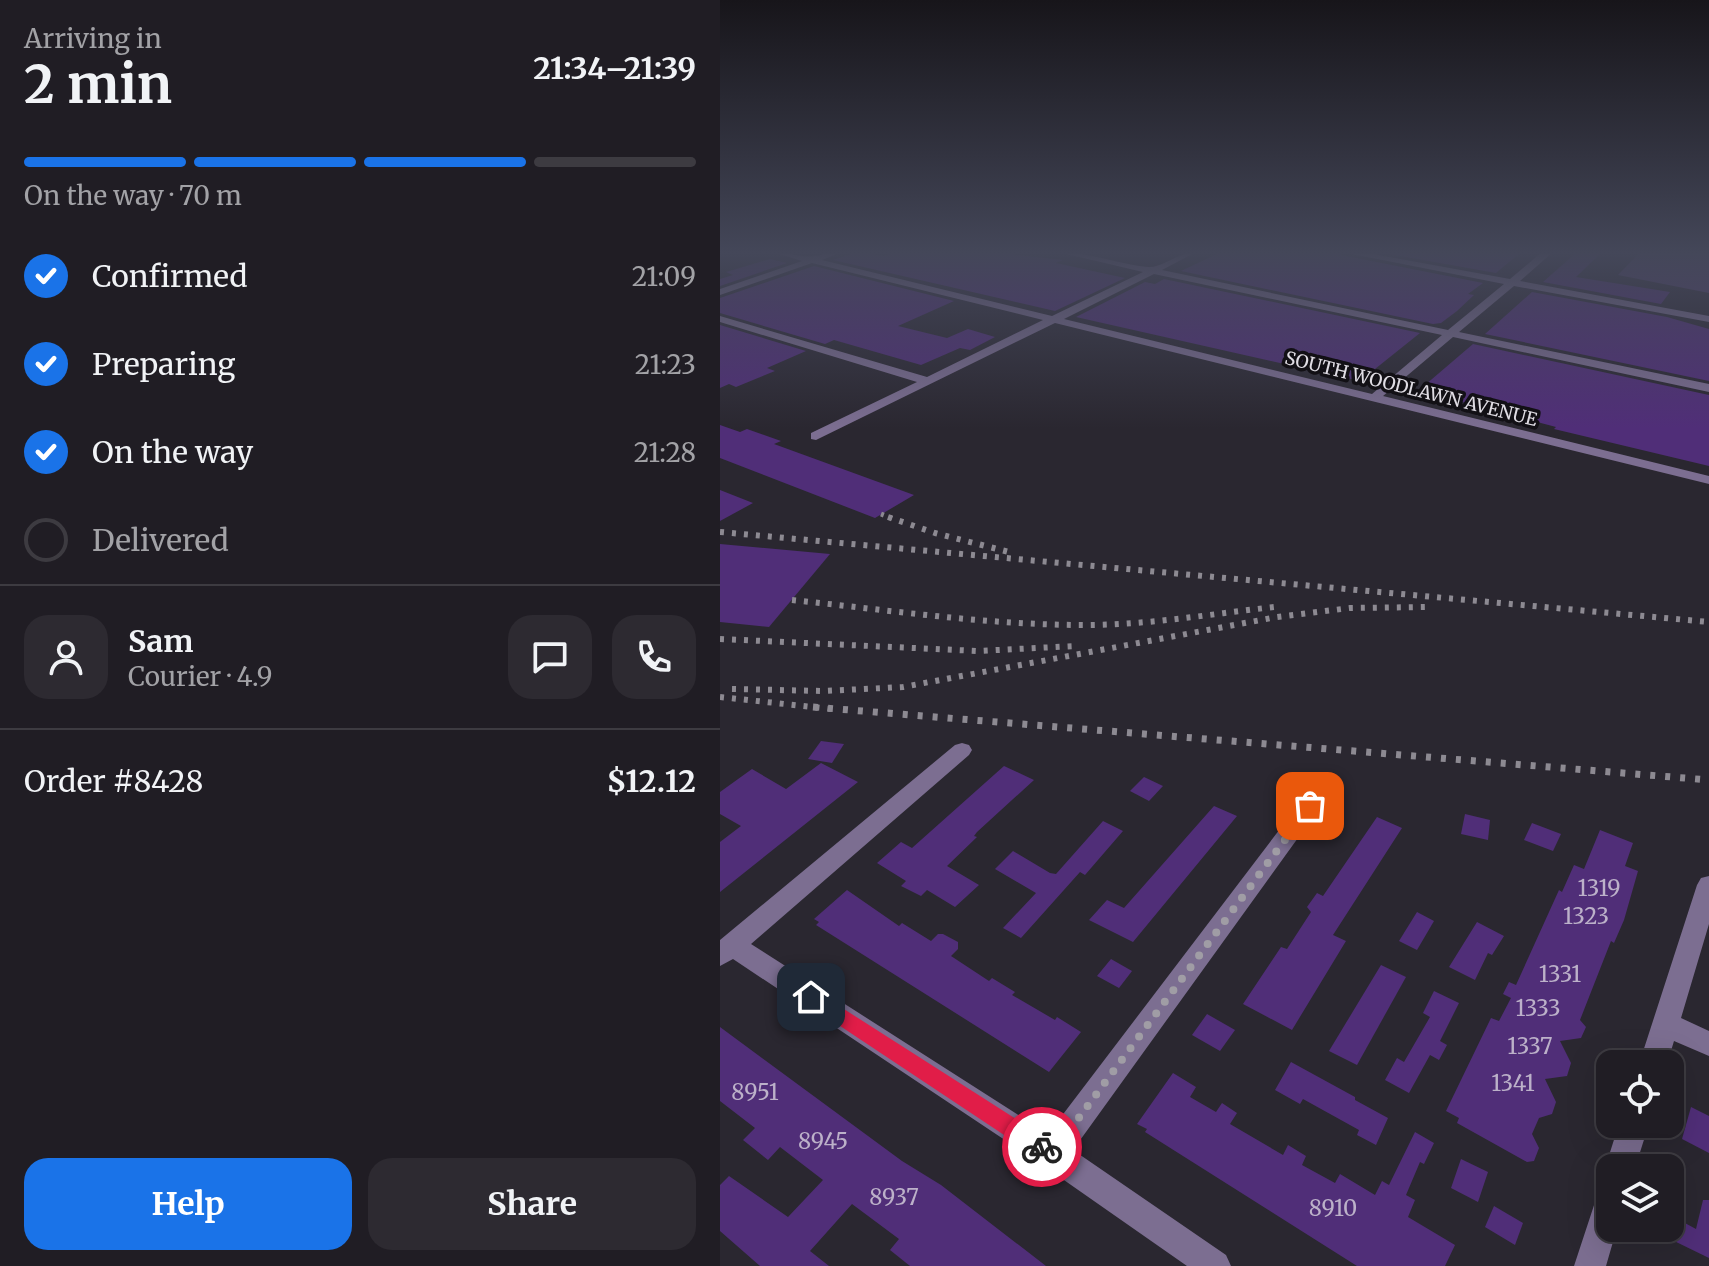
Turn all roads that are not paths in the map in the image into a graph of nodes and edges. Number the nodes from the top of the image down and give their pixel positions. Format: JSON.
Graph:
{"nodes":[{"id":1,"x":1021,"y":311,"type":"edge"},
{"id":2,"x":1070,"y":311,"type":"edge"},
{"id":3,"x":1343,"y":311,"type":"edge"},
{"id":4,"x":1478,"y":311,"type":"edge"},
{"id":5,"x":1666,"y":311,"type":"edge"},
{"id":6,"x":720,"y":319,"type":"edge"},
{"id":7,"x":1053,"y":319,"type":"junction"},
{"id":8,"x":1709,"y":319,"type":"edge"},
{"id":9,"x":1451,"y":334,"type":"junction"},
{"id":10,"x":928,"y":381,"type":"junction"},
{"id":11,"x":1709,"y":388,"type":"edge"},
{"id":12,"x":1374,"y":398,"type":"junction"},
{"id":13,"x":816,"y":436,"type":"dead end"},
{"id":14,"x":1709,"y":480,"type":"edge"},
{"id":15,"x":962,"y":750,"type":"dead end"},
{"id":16,"x":1310,"y":806,"type":"dead end"},
{"id":17,"x":1709,"y":885,"type":"edge"},
{"id":18,"x":726,"y":950,"type":"edge"},
{"id":19,"x":1665,"y":1024,"type":"junction"},
{"id":20,"x":1709,"y":1044,"type":"edge"},
{"id":21,"x":1657,"y":1050,"type":"edge"},
{"id":22,"x":1052,"y":1154,"type":"junction"},
{"id":23,"x":1597,"y":1242,"type":"edge"},
{"id":24,"x":1215,"y":1266,"type":"edge"},
{"id":25,"x":1590,"y":1266,"type":"edge"}],
"edges":[{"from":1,"to":7,"type":"street","name":"SOUTH WOODLAWN AVENUE"},
{"from":2,"to":7,"type":"street"},
{"from":3,"to":9,"type":"street"},
{"from":4,"to":9,"type":"street"},
{"from":5,"to":8,"type":"street"},
{"from":6,"to":10,"type":"street"},
{"from":7,"to":10,"type":"street"},
{"from":7,"to":12,"type":"street","name":"SOUTH WOODLAWN AVENUE"},
{"from":9,"to":11,"type":"street"},
{"from":9,"to":12,"type":"street"},
{"from":10,"to":13,"type":"street"},
{"from":12,"to":14,"type":"street","name":"SOUTH WOODLAWN AVENUE"},
{"from":15,"to":18,"type":"street"},
{"from":16,"to":22,"type":"street"},
{"from":17,"to":19,"type":"street"},
{"from":18,"to":22,"type":"street"},
{"from":19,"to":20,"type":"street"},
{"from":19,"to":21,"type":"street"},
{"from":22,"to":24,"type":"street"},
{"from":23,"to":25,"type":"street"}]}
